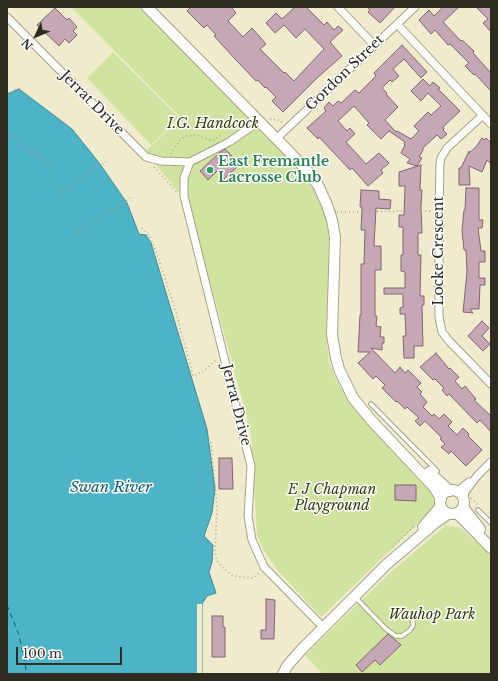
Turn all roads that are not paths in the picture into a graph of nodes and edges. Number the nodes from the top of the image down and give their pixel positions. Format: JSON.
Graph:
{"nodes":[{"id":1,"x":147,"y":7,"type":"edge"},
{"id":2,"x":155,"y":7,"type":"edge"},
{"id":3,"x":338,"y":7,"type":"edge"},
{"id":4,"x":414,"y":7,"type":"edge"},
{"id":5,"x":7,"y":17,"type":"edge"},
{"id":6,"x":397,"y":24,"type":"junction"},
{"id":7,"x":374,"y":46,"type":"junction"},
{"id":8,"x":483,"y":115,"type":"junction"},
{"id":9,"x":258,"y":120,"type":"junction"},
{"id":10,"x":491,"y":124,"type":"edge"},
{"id":11,"x":278,"y":137,"type":"junction"},
{"id":12,"x":190,"y":162,"type":"junction"},
{"id":13,"x":491,"y":384,"type":"edge"},
{"id":14,"x":371,"y":404,"type":"dead end"},
{"id":15,"x":412,"y":450,"type":"junction"},
{"id":16,"x":491,"y":462,"type":"edge"},
{"id":17,"x":437,"y":471,"type":"dead end"},
{"id":18,"x":441,"y":502,"type":"junction"},
{"id":19,"x":456,"y":503,"type":"junction"},
{"id":20,"x":478,"y":510,"type":"dead end"},
{"id":21,"x":491,"y":523,"type":"edge"},
{"id":22,"x":491,"y":540,"type":"edge"},
{"id":23,"x":491,"y":548,"type":"edge"},
{"id":24,"x":387,"y":564,"type":"junction"},
{"id":25,"x":354,"y":596,"type":"junction"},
{"id":26,"x":413,"y":619,"type":"dead end"},
{"id":27,"x":324,"y":627,"type":"junction"},
{"id":28,"x":282,"y":674,"type":"edge"}],
"edges":[{"from":1,"to":9,"type":"main road"},
{"from":2,"to":11,"type":"main road"},
{"from":3,"to":7,"type":"street"},
{"from":4,"to":6,"type":"street","name":"Gordon Street"},
{"from":5,"to":12,"type":"street","name":"Jerrat Drive"},
{"from":6,"to":7,"type":"street","name":"Gordon Street"},
{"from":6,"to":8,"type":"street"},
{"from":7,"to":11,"type":"street","name":"Gordon Street"},
{"from":8,"to":10,"type":"street"},
{"from":8,"to":13,"type":"street","name":"Locke Crescent"},
{"from":9,"to":11,"type":"main road"},
{"from":9,"to":12,"type":"street"},
{"from":11,"to":15,"type":"main road"},
{"from":11,"to":18,"type":"main road"},
{"from":12,"to":27,"type":"street","name":"Jerrat Drive"},
{"from":14,"to":15,"type":"lane"},
{"from":15,"to":17,"type":"lane"},
{"from":15,"to":19,"type":"main road"},
{"from":16,"to":19,"type":"street"},
{"from":18,"to":19,"type":"main road"},
{"from":18,"to":19,"type":"main road"},
{"from":18,"to":24,"type":"main road"},
{"from":19,"to":22,"type":"main road"},
{"from":19,"to":23,"type":"main road"},
{"from":19,"to":24,"type":"main road"},
{"from":20,"to":21,"type":"lane"},
{"from":24,"to":25,"type":"main road"},
{"from":25,"to":26,"type":"lane"},
{"from":25,"to":27,"type":"main road"},
{"from":27,"to":28,"type":"main road"}]}
